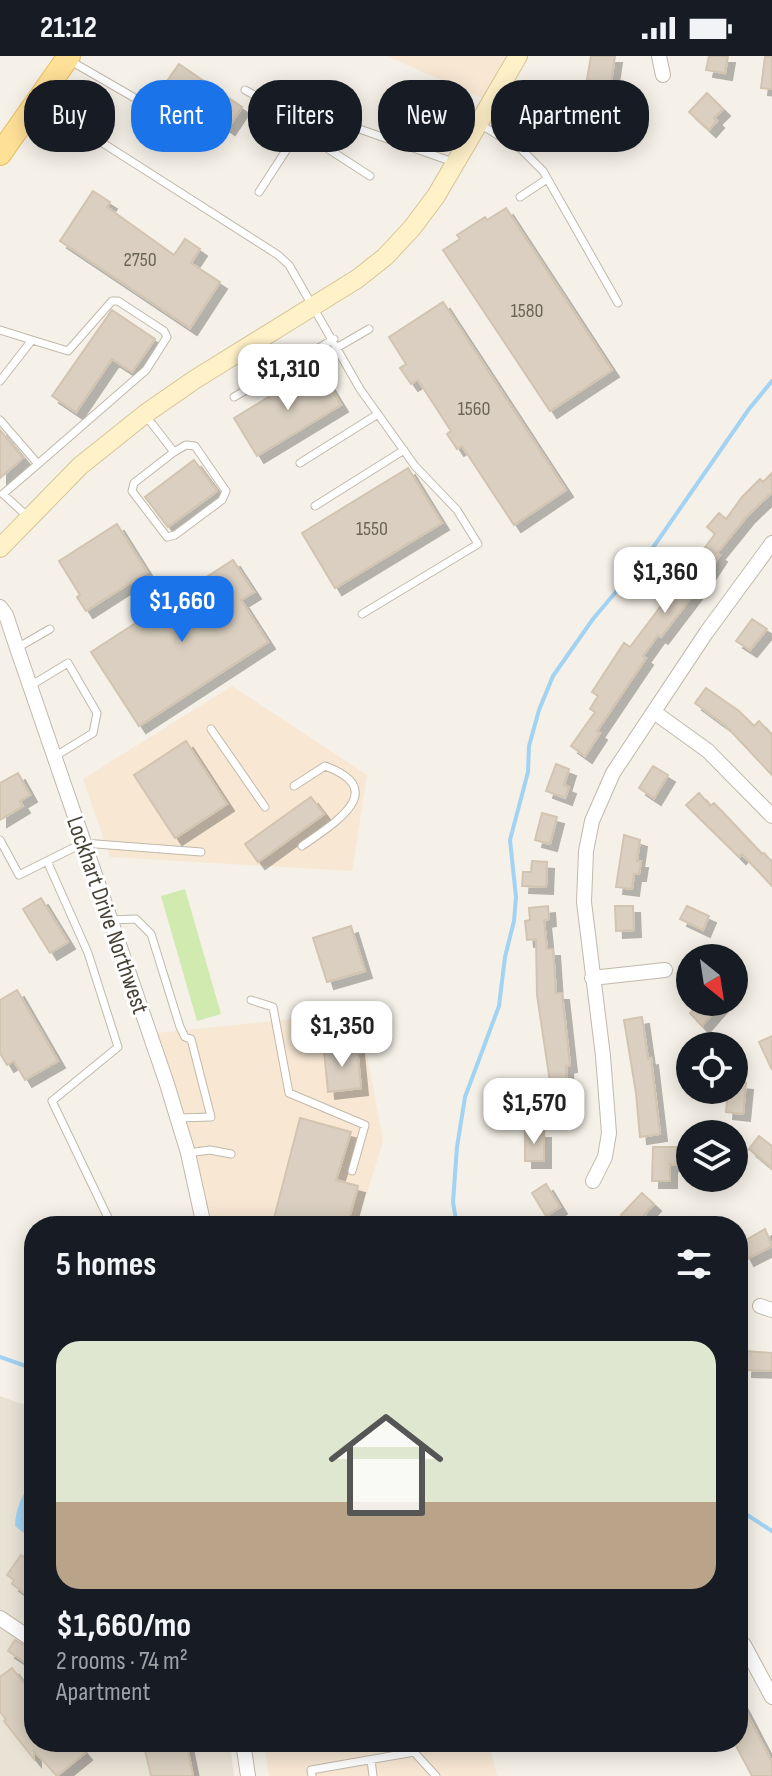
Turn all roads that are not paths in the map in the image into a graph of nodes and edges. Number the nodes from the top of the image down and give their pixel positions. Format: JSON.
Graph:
{"nodes":[{"id":1,"x":659,"y":56,"type":"edge"},
{"id":2,"x":516,"y":57,"type":"edge"},
{"id":3,"x":68,"y":58,"type":"edge"},
{"id":4,"x":663,"y":75,"type":"dead end"},
{"id":5,"x":52,"y":80,"type":"edge"},
{"id":6,"x":245,"y":90,"type":"dead end"},
{"id":7,"x":248,"y":92,"type":"edge"},
{"id":8,"x":131,"y":96,"type":"edge"},
{"id":9,"x":24,"y":120,"type":"edge"},
{"id":10,"x":479,"y":124,"type":"junction"},
{"id":11,"x":362,"y":130,"type":"edge"},
{"id":12,"x":115,"y":151,"type":"edge"},
{"id":13,"x":285,"y":152,"type":"edge"},
{"id":14,"x":333,"y":152,"type":"edge"},
{"id":15,"x":0,"y":154,"type":"edge"},
{"id":16,"x":456,"y":163,"type":"junction"},
{"id":17,"x":370,"y":176,"type":"dead end"},
{"id":18,"x":547,"y":179,"type":"junction"},
{"id":19,"x":259,"y":192,"type":"dead end"},
{"id":20,"x":520,"y":197,"type":"dead end"},
{"id":21,"x":618,"y":303,"type":"dead end"},
{"id":22,"x":314,"y":306,"type":"junction"},
{"id":23,"x":369,"y":329,"type":"dead end"},
{"id":24,"x":0,"y":330,"type":"edge"},
{"id":25,"x":32,"y":340,"type":"junction"},
{"id":26,"x":336,"y":343,"type":"junction"},
{"id":27,"x":0,"y":381,"type":"edge"},
{"id":28,"x":234,"y":397,"type":"dead end"},
{"id":29,"x":145,"y":414,"type":"junction"},
{"id":30,"x":378,"y":414,"type":"junction"},
{"id":31,"x":0,"y":420,"type":"edge"},
{"id":32,"x":404,"y":450,"type":"junction"},
{"id":33,"x":174,"y":452,"type":"junction"},
{"id":34,"x":300,"y":463,"type":"dead end"},
{"id":35,"x":38,"y":464,"type":"junction"},
{"id":36,"x":315,"y":506,"type":"dead end"},
{"id":37,"x":29,"y":518,"type":"junction"},
{"id":38,"x":772,"y":543,"type":"edge"},
{"id":39,"x":0,"y":548,"type":"edge"},
{"id":40,"x":0,"y":607,"type":"edge"},
{"id":41,"x":362,"y":614,"type":"dead end"},
{"id":42,"x":50,"y":629,"type":"dead end"},
{"id":43,"x":17,"y":648,"type":"junction"},
{"id":44,"x":30,"y":686,"type":"junction"},
{"id":45,"x":654,"y":712,"type":"junction"},
{"id":46,"x":211,"y":729,"type":"dead end"},
{"id":47,"x":54,"y":757,"type":"junction"},
{"id":48,"x":294,"y":786,"type":"dead end"},
{"id":49,"x":265,"y":807,"type":"dead end"},
{"id":50,"x":772,"y":816,"type":"edge"},
{"id":51,"x":0,"y":840,"type":"edge"},
{"id":52,"x":83,"y":843,"type":"junction"},
{"id":53,"x":302,"y":846,"type":"dead end"},
{"id":54,"x":201,"y":852,"type":"dead end"},
{"id":55,"x":47,"y":861,"type":"junction"},
{"id":56,"x":111,"y":920,"type":"junction"},
{"id":57,"x":665,"y":970,"type":"dead end"},
{"id":58,"x":592,"y":978,"type":"junction"},
{"id":59,"x":251,"y":1000,"type":"dead end"},
{"id":60,"x":178,"y":1118,"type":"junction"},
{"id":61,"x":188,"y":1153,"type":"junction"},
{"id":62,"x":231,"y":1154,"type":"dead end"},
{"id":63,"x":352,"y":1171,"type":"dead end"},
{"id":64,"x":593,"y":1181,"type":"dead end"},
{"id":65,"x":107,"y":1216,"type":"edge"},
{"id":66,"x":202,"y":1216,"type":"edge"},
{"id":67,"x":0,"y":1618,"type":"edge"},
{"id":68,"x":24,"y":1634,"type":"edge"},
{"id":69,"x":748,"y":1652,"type":"edge"},
{"id":70,"x":772,"y":1697,"type":"edge"},
{"id":71,"x":244,"y":1752,"type":"edge"},
{"id":72,"x":371,"y":1760,"type":"junction"},
{"id":73,"x":340,"y":1765,"type":"junction"},
{"id":74,"x":248,"y":1776,"type":"edge"},
{"id":75,"x":312,"y":1776,"type":"edge"},
{"id":76,"x":342,"y":1776,"type":"edge"},
{"id":77,"x":373,"y":1776,"type":"edge"},
{"id":78,"x":436,"y":1776,"type":"edge"}],
"edges":[{"from":1,"to":4,"type":"street"},
{"from":2,"to":10,"type":"street"},
{"from":3,"to":5,"type":"main road"},
{"from":3,"to":8,"type":"lane"},
{"from":6,"to":7,"type":"lane"},
{"from":9,"to":15,"type":"main road"},
{"from":10,"to":16,"type":"street"},
{"from":10,"to":18,"type":"lane"},
{"from":11,"to":16,"type":"lane"},
{"from":12,"to":22,"type":"lane"},
{"from":13,"to":19,"type":"lane"},
{"from":14,"to":17,"type":"lane"},
{"from":16,"to":22,"type":"street"},
{"from":18,"to":20,"type":"lane"},
{"from":18,"to":21,"type":"lane"},
{"from":22,"to":26,"type":"lane"},
{"from":22,"to":29,"type":"street"},
{"from":23,"to":26,"type":"lane"},
{"from":24,"to":25,"type":"lane"},
{"from":25,"to":27,"type":"lane"},
{"from":25,"to":35,"type":"lane"},
{"from":26,"to":28,"type":"lane"},
{"from":26,"to":30,"type":"lane"},
{"from":29,"to":33,"type":"lane"},
{"from":29,"to":37,"type":"street"},
{"from":30,"to":32,"type":"lane"},
{"from":30,"to":34,"type":"lane"},
{"from":31,"to":35,"type":"lane"},
{"from":32,"to":36,"type":"lane"},
{"from":32,"to":41,"type":"lane"},
{"from":33,"to":33,"type":"lane"},
{"from":35,"to":37,"type":"lane"},
{"from":37,"to":39,"type":"street"},
{"from":38,"to":45,"type":"street"},
{"from":40,"to":43,"type":"street","name":"Lockhart Drive Northwest"},
{"from":42,"to":43,"type":"lane"},
{"from":43,"to":44,"type":"street","name":"Lockhart Drive Northwest"},
{"from":44,"to":47,"type":"street","name":"Lockhart Drive Northwest"},
{"from":44,"to":47,"type":"lane"},
{"from":45,"to":50,"type":"street"},
{"from":45,"to":58,"type":"street"},
{"from":46,"to":49,"type":"lane"},
{"from":47,"to":52,"type":"street","name":"Lockhart Drive Northwest"},
{"from":48,"to":53,"type":"lane"},
{"from":51,"to":55,"type":"lane"},
{"from":52,"to":54,"type":"lane"},
{"from":52,"to":55,"type":"lane"},
{"from":52,"to":56,"type":"street","name":"Lockhart Drive Northwest"},
{"from":55,"to":65,"type":"lane"},
{"from":56,"to":60,"type":"street","name":"Lockhart Drive Northwest"},
{"from":56,"to":60,"type":"lane"},
{"from":57,"to":58,"type":"street"},
{"from":58,"to":64,"type":"street"},
{"from":59,"to":63,"type":"lane"},
{"from":60,"to":61,"type":"street","name":"Lockhart Drive Northwest"},
{"from":61,"to":62,"type":"lane"},
{"from":61,"to":66,"type":"street","name":"Lockhart Drive Northwest"},
{"from":67,"to":68,"type":"street"},
{"from":69,"to":70,"type":"street"},
{"from":71,"to":74,"type":"street"},
{"from":72,"to":73,"type":"lane"},
{"from":72,"to":77,"type":"lane"},
{"from":72,"to":78,"type":"lane"},
{"from":73,"to":75,"type":"lane"},
{"from":73,"to":76,"type":"lane"}]}
